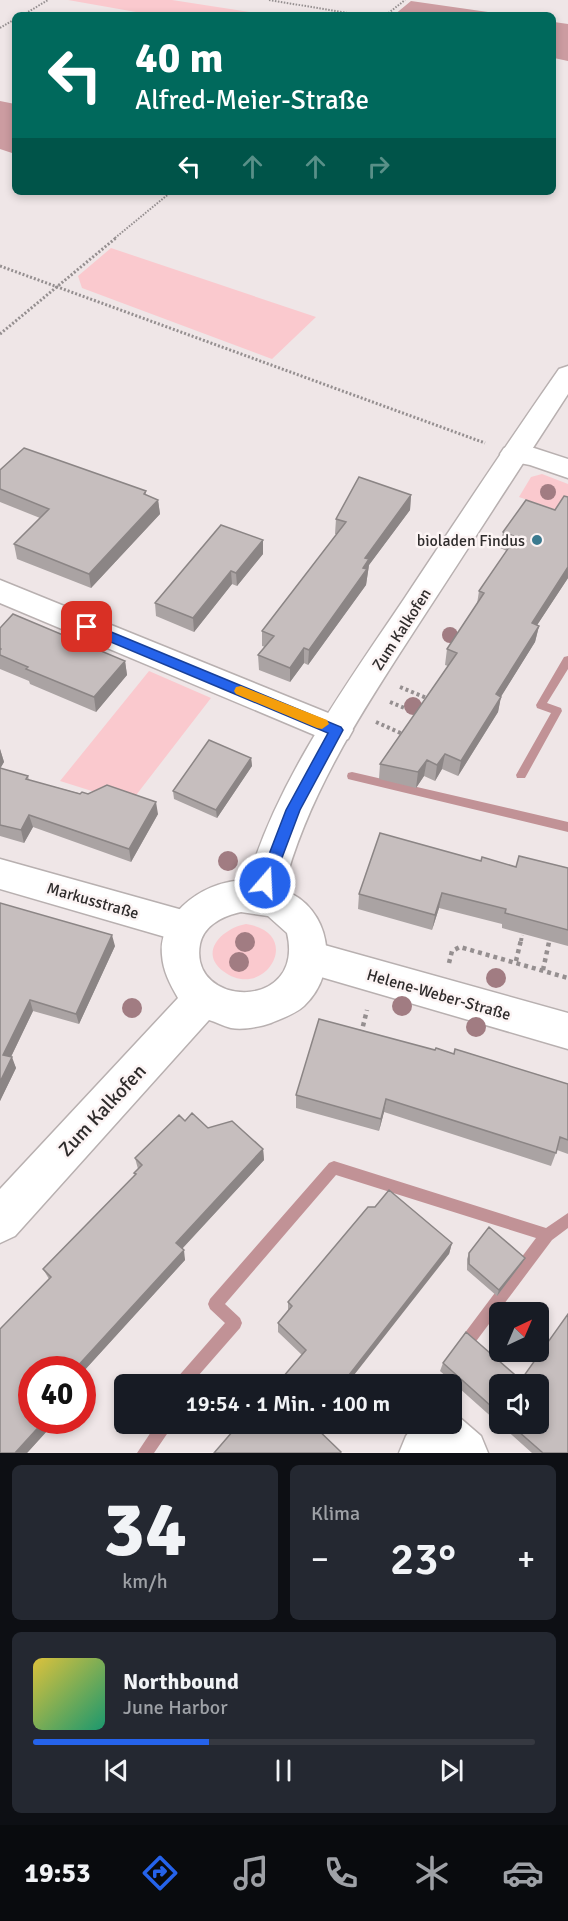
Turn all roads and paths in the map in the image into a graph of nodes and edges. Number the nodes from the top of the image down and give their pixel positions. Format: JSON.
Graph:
{"nodes":[{"id":1,"x":48,"y":0,"type":"edge"},
{"id":2,"x":269,"y":0,"type":"edge"},
{"id":3,"x":405,"y":0,"type":"edge"},
{"id":4,"x":27,"y":12,"type":"edge"},
{"id":5,"x":342,"y":12,"type":"edge"},
{"id":6,"x":390,"y":12,"type":"edge"},
{"id":7,"x":167,"y":195,"type":"edge"},
{"id":8,"x":0,"y":266,"type":"edge"},
{"id":9,"x":56,"y":287,"type":"junction"},
{"id":10,"x":0,"y":334,"type":"edge"},
{"id":11,"x":568,"y":375,"type":"edge"},
{"id":12,"x":514,"y":453,"type":"junction"},
{"id":13,"x":568,"y":469,"type":"edge"},
{"id":14,"x":0,"y":591,"type":"edge"},
{"id":15,"x":336,"y":730,"type":"junction"},
{"id":16,"x":0,"y":874,"type":"edge"},
{"id":17,"x":262,"y":898,"type":"junction"},
{"id":18,"x":186,"y":927,"type":"junction"},
{"id":19,"x":522,"y":935,"type":"edge"},
{"id":20,"x":549,"y":942,"type":"edge"},
{"id":21,"x":310,"y":958,"type":"junction"},
{"id":22,"x":516,"y":961,"type":"dead end"},
{"id":23,"x":543,"y":970,"type":"dead end"},
{"id":24,"x":203,"y":999,"type":"junction"},
{"id":25,"x":367,"y":1010,"type":"dead end"},
{"id":26,"x":568,"y":1031,"type":"edge"},
{"id":27,"x":358,"y":1043,"type":"edge"},
{"id":28,"x":0,"y":1221,"type":"edge"},
{"id":29,"x":423,"y":1453,"type":"edge"},
{"id":30,"x":464,"y":1453,"type":"edge"}],
"edges":[{"from":1,"to":4,"type":"path"},
{"from":2,"to":5,"type":"path"},
{"from":3,"to":6,"type":"path"},
{"from":7,"to":9,"type":"path"},
{"from":8,"to":9,"type":"path"},
{"from":9,"to":10,"type":"path"},
{"from":9,"to":12,"type":"path"},
{"from":11,"to":12,"type":"street","name":"Zum Kalkofen"},
{"from":12,"to":13,"type":"street"},
{"from":12,"to":15,"type":"street","name":"Zum Kalkofen"},
{"from":14,"to":15,"type":"street"},
{"from":15,"to":17,"type":"street","name":"Zum Kalkofen"},
{"from":16,"to":18,"type":"street","name":"Markusstraße"},
{"from":17,"to":18,"type":"street"},
{"from":17,"to":21,"type":"street"},
{"from":18,"to":24,"type":"street"},
{"from":19,"to":22,"type":"path"},
{"from":20,"to":23,"type":"path"},
{"from":21,"to":24,"type":"street"},
{"from":21,"to":26,"type":"street","name":"Helene-Weber-Straße"},
{"from":24,"to":28,"type":"street","name":"Zum Kalkofen"},
{"from":25,"to":27,"type":"path"},
{"from":29,"to":30,"type":"street"}]}
